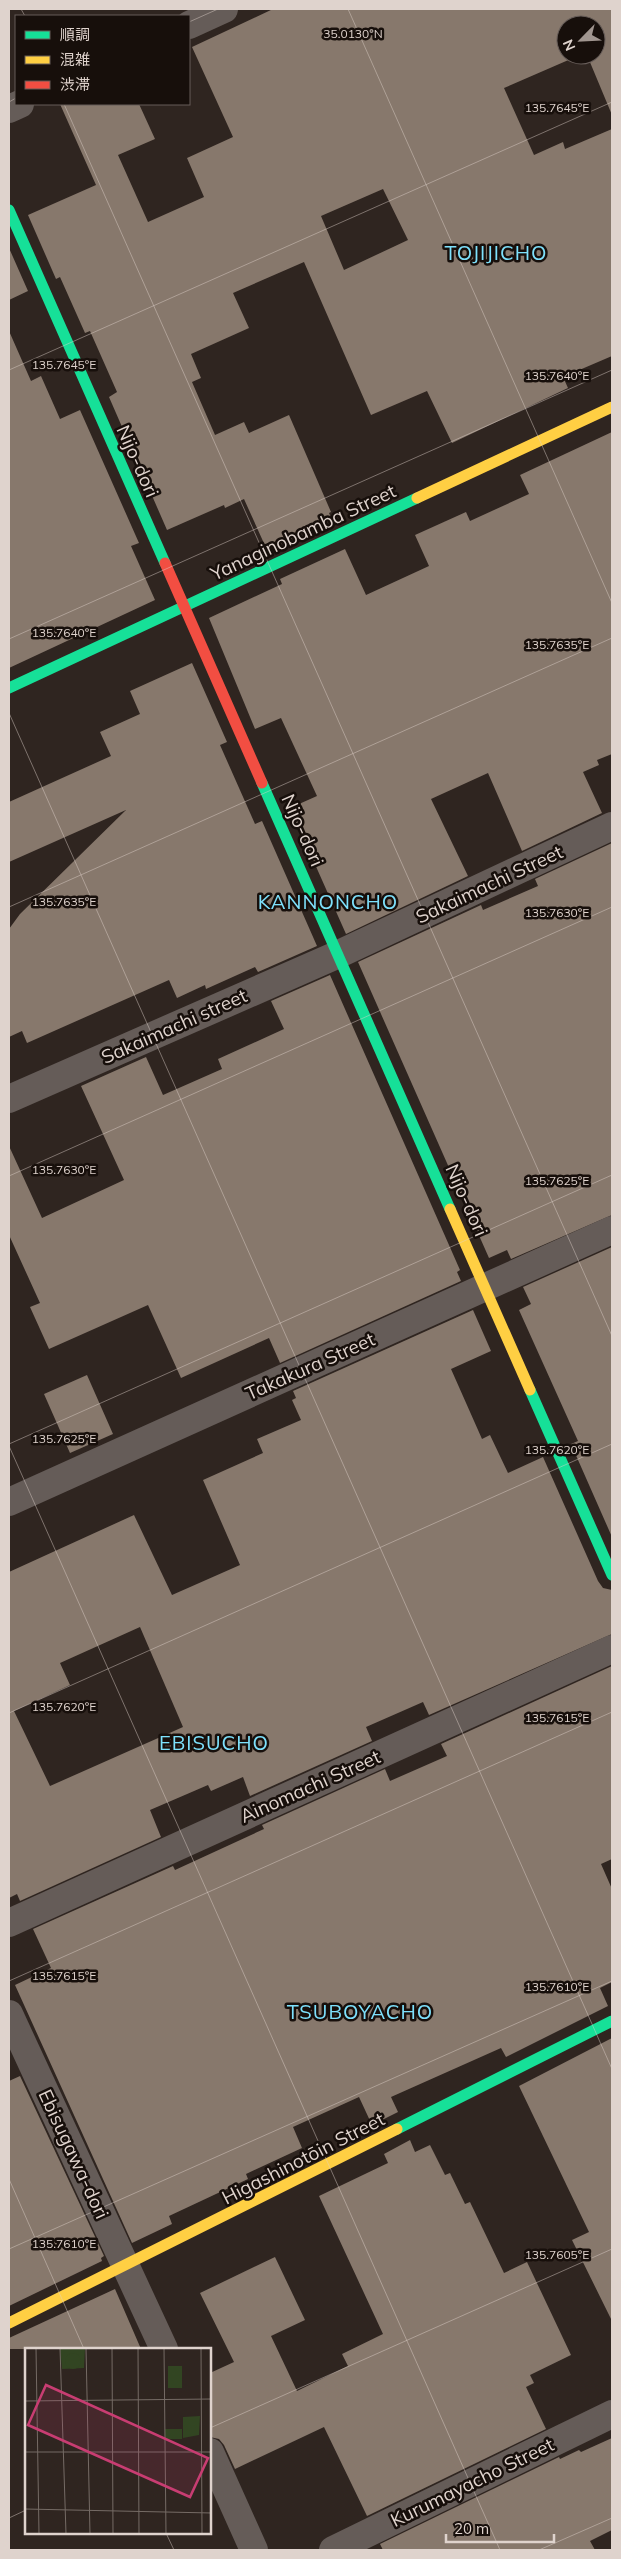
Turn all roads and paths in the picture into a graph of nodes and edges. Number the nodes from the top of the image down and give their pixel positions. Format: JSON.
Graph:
{"nodes":[{"id":1,"x":224,"y":9,"type":"edge"},
{"id":2,"x":190,"y":25,"type":"edge"},
{"id":3,"x":9,"y":210,"type":"edge"},
{"id":4,"x":612,"y":407,"type":"edge"},
{"id":5,"x":183,"y":608,"type":"junction"},
{"id":6,"x":9,"y":688,"type":"edge"},
{"id":7,"x":612,"y":826,"type":"edge"},
{"id":8,"x":339,"y":954,"type":"junction"},
{"id":9,"x":9,"y":1099,"type":"edge"},
{"id":10,"x":612,"y":1230,"type":"edge"},
{"id":11,"x":486,"y":1287,"type":"junction"},
{"id":12,"x":9,"y":1502,"type":"edge"},
{"id":13,"x":612,"y":1575,"type":"edge"},
{"id":14,"x":612,"y":1649,"type":"edge"},
{"id":15,"x":9,"y":1923,"type":"edge"},
{"id":16,"x":9,"y":2014,"type":"edge"},
{"id":17,"x":612,"y":2021,"type":"edge"},
{"id":18,"x":127,"y":2266,"type":"junction"},
{"id":19,"x":9,"y":2323,"type":"edge"},
{"id":20,"x":164,"y":2348,"type":"edge"},
{"id":21,"x":612,"y":2414,"type":"edge"},
{"id":22,"x":211,"y":2454,"type":"edge"},
{"id":23,"x":254,"y":2550,"type":"edge"},
{"id":24,"x":333,"y":2550,"type":"edge"}],
"edges":[{"from":1,"to":2,"type":"street"},
{"from":3,"to":5,"type":"street","name":"Nijo-dori"},
{"from":4,"to":5,"type":"street","name":"Yanaginobamba Street"},
{"from":5,"to":6,"type":"street","name":"Yanaginobamba Street"},
{"from":5,"to":8,"type":"street","name":"Nijo-dori"},
{"from":7,"to":8,"type":"street","name":"Sakaimachi Street"},
{"from":8,"to":9,"type":"street","name":"Sakaimachi street"},
{"from":8,"to":11,"type":"street","name":"Nijo-dori"},
{"from":10,"to":11,"type":"street","name":"Takakura Street"},
{"from":11,"to":12,"type":"street","name":"Takakura Street"},
{"from":11,"to":13,"type":"street","name":"Nijo-dori"},
{"from":14,"to":15,"type":"street","name":"Ainomachi Street"},
{"from":16,"to":18,"type":"street","name":"Ebisugawa-dori"},
{"from":17,"to":18,"type":"street","name":"Higashinotōin Street"},
{"from":18,"to":19,"type":"street","name":"Higashinotōin Street"},
{"from":18,"to":20,"type":"street","name":"Ebisugawa-dori"},
{"from":21,"to":24,"type":"street","name":"Kurumayacho Street"},
{"from":22,"to":23,"type":"street"}]}
